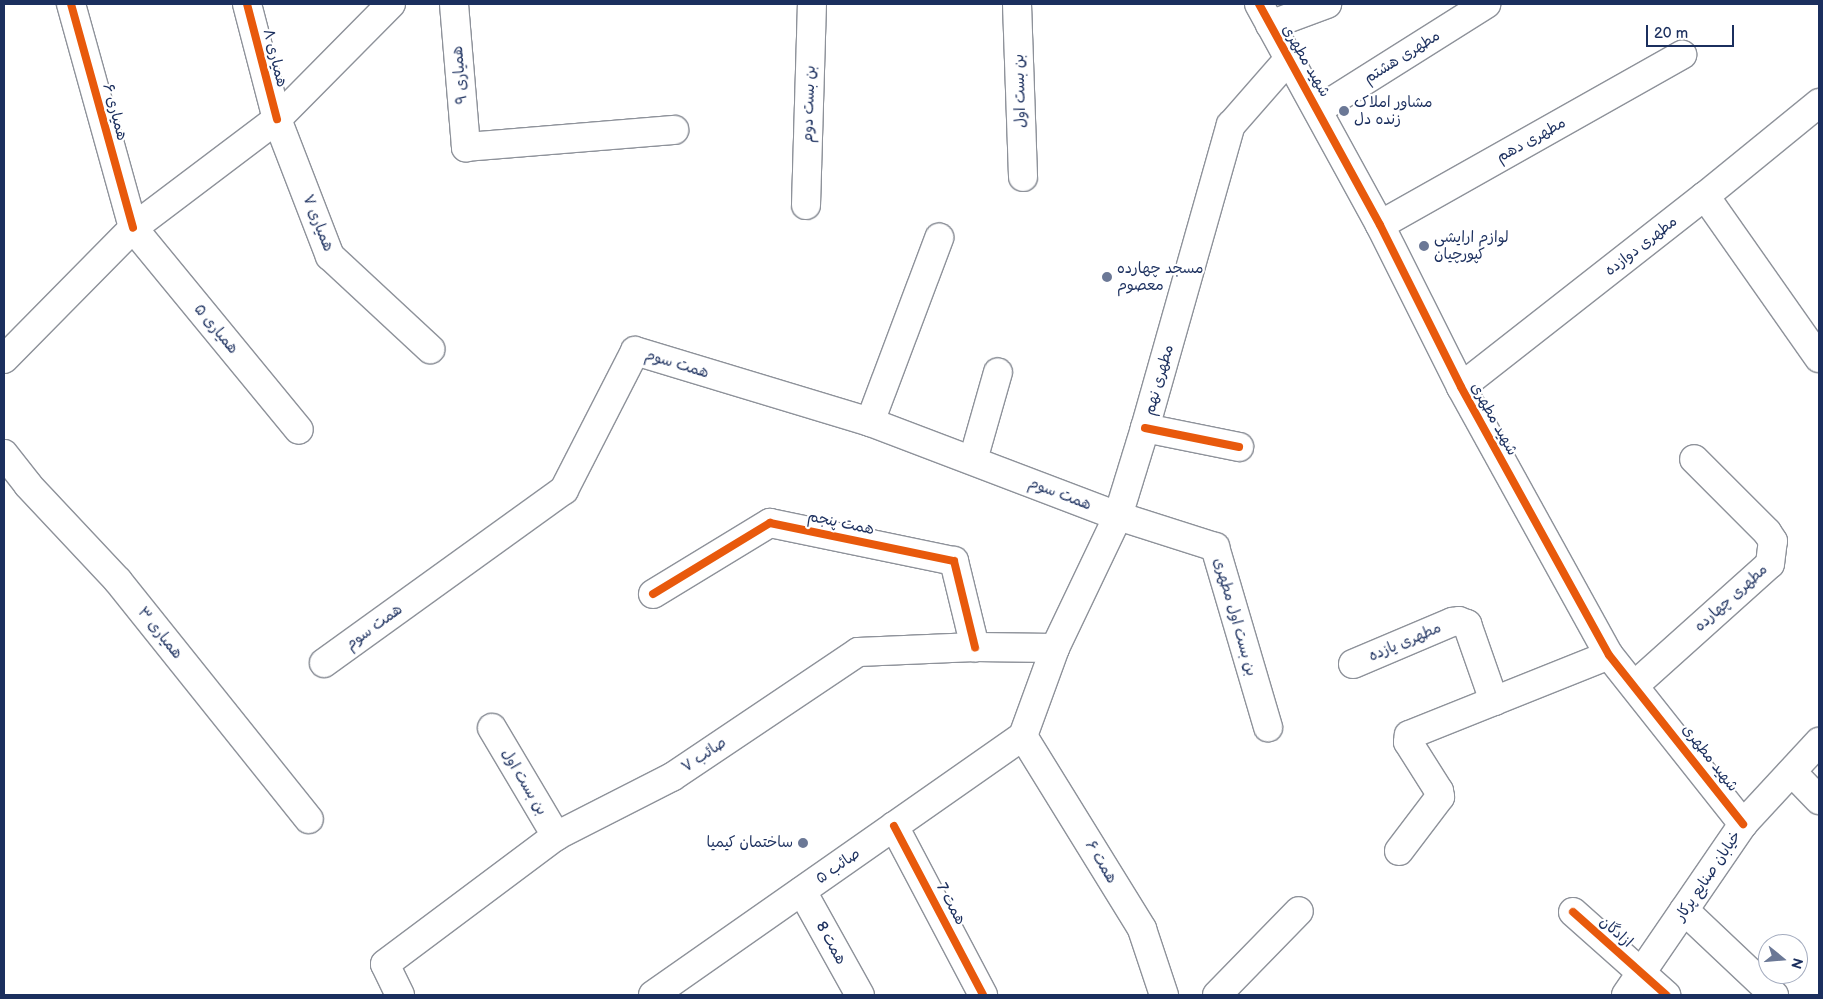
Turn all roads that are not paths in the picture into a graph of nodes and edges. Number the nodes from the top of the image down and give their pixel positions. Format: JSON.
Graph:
{"nodes":[{"id":1,"x":71,"y":4,"type":"edge"},
{"id":2,"x":247,"y":4,"type":"edge"},
{"id":3,"x":391,"y":4,"type":"edge"},
{"id":4,"x":454,"y":4,"type":"edge"},
{"id":5,"x":812,"y":4,"type":"edge"},
{"id":6,"x":1017,"y":4,"type":"edge"},
{"id":7,"x":1328,"y":4,"type":"edge"},
{"id":8,"x":1486,"y":4,"type":"edge"},
{"id":9,"x":1264,"y":14,"type":"edge"},
{"id":10,"x":1682,"y":54,"type":"dead end"},
{"id":11,"x":1288,"y":60,"type":"junction"},
{"id":12,"x":1819,"y":103,"type":"edge"},
{"id":13,"x":1318,"y":110,"type":"junction"},
{"id":14,"x":276,"y":119,"type":"junction"},
{"id":15,"x":674,"y":130,"type":"dead end"},
{"id":16,"x":1023,"y":177,"type":"dead end"},
{"id":17,"x":1705,"y":196,"type":"junction"},
{"id":18,"x":806,"y":205,"type":"dead end"},
{"id":19,"x":1380,"y":225,"type":"junction"},
{"id":20,"x":133,"y":228,"type":"junction"},
{"id":21,"x":939,"y":238,"type":"dead end"},
{"id":22,"x":430,"y":349,"type":"dead end"},
{"id":23,"x":1819,"y":358,"type":"edge"},
{"id":24,"x":4,"y":359,"type":"edge"},
{"id":25,"x":998,"y":372,"type":"dead end"},
{"id":26,"x":1461,"y":387,"type":"junction"},
{"id":27,"x":870,"y":422,"type":"junction"},
{"id":28,"x":1145,"y":428,"type":"junction"},
{"id":29,"x":299,"y":430,"type":"dead end"},
{"id":30,"x":1239,"y":447,"type":"dead end"},
{"id":31,"x":4,"y":454,"type":"edge"},
{"id":32,"x":1694,"y":459,"type":"dead end"},
{"id":33,"x":973,"y":460,"type":"junction"},
{"id":34,"x":1118,"y":516,"type":"junction"},
{"id":35,"x":653,"y":594,"type":"dead end"},
{"id":36,"x":975,"y":647,"type":"junction"},
{"id":37,"x":1055,"y":648,"type":"junction"},
{"id":38,"x":1609,"y":655,"type":"junction"},
{"id":39,"x":324,"y":663,"type":"dead end"},
{"id":40,"x":1353,"y":664,"type":"dead end"},
{"id":41,"x":1635,"y":685,"type":"junction"},
{"id":42,"x":1494,"y":701,"type":"junction"},
{"id":43,"x":1268,"y":727,"type":"dead end"},
{"id":44,"x":492,"y":728,"type":"dead end"},
{"id":45,"x":1023,"y":736,"type":"junction"},
{"id":46,"x":1819,"y":742,"type":"edge"},
{"id":47,"x":1792,"y":772,"type":"junction"},
{"id":48,"x":1819,"y":800,"type":"edge"},
{"id":49,"x":309,"y":820,"type":"dead end"},
{"id":50,"x":1743,"y":824,"type":"junction"},
{"id":51,"x":894,"y":826,"type":"junction"},
{"id":52,"x":556,"y":836,"type":"junction"},
{"id":53,"x":1399,"y":851,"type":"dead end"},
{"id":54,"x":802,"y":891,"type":"junction"},
{"id":55,"x":1684,"y":910,"type":"junction"},
{"id":56,"x":1299,"y":911,"type":"dead end"},
{"id":57,"x":1572,"y":912,"type":"dead end"},
{"id":58,"x":1641,"y":973,"type":"junction"},
{"id":59,"x":397,"y":994,"type":"edge"},
{"id":60,"x":653,"y":995,"type":"edge"},
{"id":61,"x":860,"y":995,"type":"edge"},
{"id":62,"x":983,"y":995,"type":"edge"},
{"id":63,"x":1164,"y":995,"type":"edge"},
{"id":64,"x":1217,"y":995,"type":"edge"},
{"id":65,"x":1626,"y":995,"type":"edge"},
{"id":66,"x":1666,"y":995,"type":"edge"},
{"id":67,"x":1774,"y":995,"type":"edge"}],
"edges":[{"from":1,"to":20,"type":"street","name":"همیاری ۶"},
{"from":2,"to":14,"type":"street","name":"همیاری ۸"},
{"from":3,"to":14,"type":"street"},
{"from":4,"to":15,"type":"street","name":"همیاری ۹"},
{"from":5,"to":18,"type":"street","name":"بن بست دوم"},
{"from":6,"to":16,"type":"street","name":"بن بست اول"},
{"from":7,"to":9,"type":"street"},
{"from":8,"to":13,"type":"street","name":"مطهری هشتم"},
{"from":9,"to":11,"type":"street","name":"شهید مطهری"},
{"from":10,"to":19,"type":"street","name":"مطهری دهم"},
{"from":11,"to":13,"type":"street","name":"شهید مطهری"},
{"from":11,"to":28,"type":"street","name":"مطهری نهم"},
{"from":12,"to":17,"type":"street","name":"مطهری دوازده"},
{"from":13,"to":19,"type":"street","name":"شهید مطهری"},
{"from":14,"to":20,"type":"street"},
{"from":14,"to":22,"type":"street","name":"همیاری ۷"},
{"from":17,"to":23,"type":"street"},
{"from":17,"to":26,"type":"street","name":"مطهری دوازده"},
{"from":19,"to":26,"type":"street","name":"شهید مطهری"},
{"from":20,"to":24,"type":"street"},
{"from":20,"to":29,"type":"street","name":"همیاری ۵"},
{"from":21,"to":27,"type":"street"},
{"from":25,"to":33,"type":"street"},
{"from":26,"to":38,"type":"street","name":"شهید مطهری"},
{"from":27,"to":33,"type":"street","name":"همت سوم"},
{"from":27,"to":39,"type":"street","name":"همت سوم"},
{"from":28,"to":30,"type":"street"},
{"from":28,"to":34,"type":"street","name":"مطهری نهم"},
{"from":31,"to":49,"type":"street","name":"همیاری ۳"},
{"from":32,"to":41,"type":"street","name":"مطهری چهارده"},
{"from":33,"to":34,"type":"street","name":"همت سوم"},
{"from":34,"to":37,"type":"street","name":"مطهری نهم"},
{"from":34,"to":43,"type":"street","name":"بن بست اول مطهری"},
{"from":35,"to":36,"type":"street","name":"همت پنجم"},
{"from":36,"to":37,"type":"street","name":"صائب ۷"},
{"from":36,"to":52,"type":"street","name":"صائب ۷"},
{"from":37,"to":45,"type":"street","name":"مطهری نهم"},
{"from":38,"to":41,"type":"street","name":"شهید مطهری"},
{"from":38,"to":42,"type":"street"},
{"from":40,"to":42,"type":"street","name":"مطهری یازده"},
{"from":41,"to":50,"type":"street","name":"شهید مطهری"},
{"from":42,"to":53,"type":"street"},
{"from":44,"to":52,"type":"street","name":"بن بست اول"},
{"from":45,"to":51,"type":"street","name":"صائب ۵"},
{"from":45,"to":63,"type":"street","name":"همت ۶"},
{"from":46,"to":47,"type":"street","name":"خیابان صنایع پرکار"},
{"from":47,"to":48,"type":"street"},
{"from":47,"to":50,"type":"street","name":"خیابان صنایع پرکار"},
{"from":50,"to":55,"type":"street","name":"خیابان صنایع پرکار"},
{"from":51,"to":54,"type":"street","name":"صائب ۵"},
{"from":51,"to":62,"type":"street","name":"همت 7"},
{"from":52,"to":59,"type":"street","name":"صائب ۷"},
{"from":54,"to":60,"type":"street","name":"صائب ۵"},
{"from":54,"to":61,"type":"street","name":"همت 8"},
{"from":55,"to":58,"type":"street","name":"خیابان صنایع پرکار"},
{"from":55,"to":67,"type":"street"},
{"from":56,"to":64,"type":"street"},
{"from":57,"to":58,"type":"street","name":"ازادگان"},
{"from":58,"to":65,"type":"street","name":"خیابان صنایع پرکار"},
{"from":58,"to":66,"type":"street","name":"ازادگان"}]}
